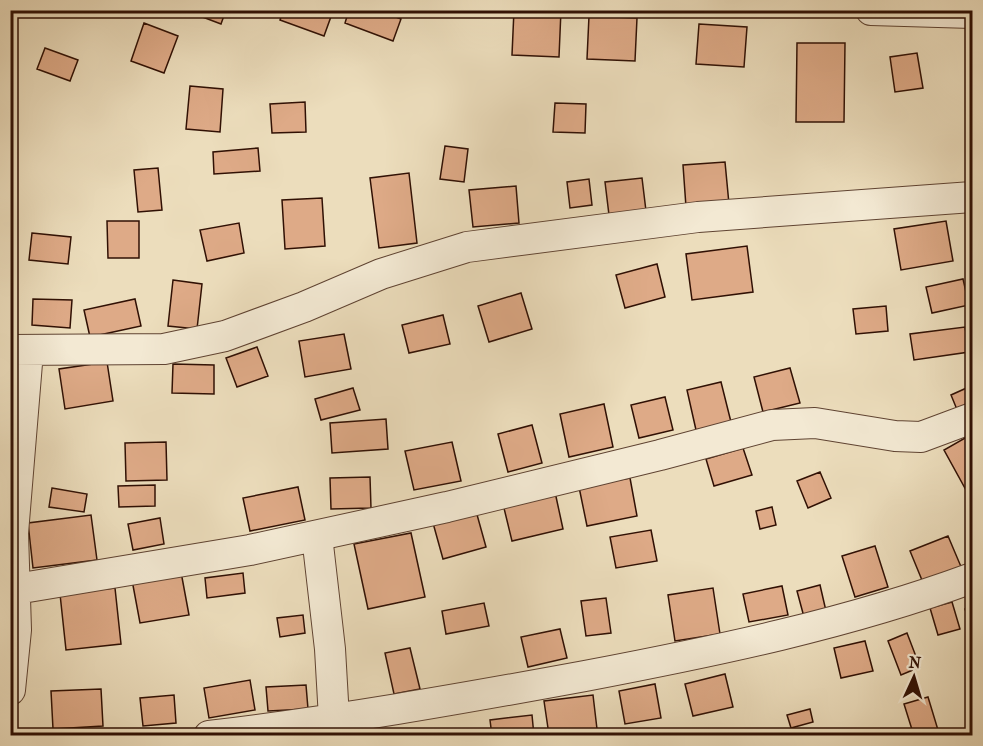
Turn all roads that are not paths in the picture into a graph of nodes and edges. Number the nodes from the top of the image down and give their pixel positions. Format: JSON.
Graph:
{"nodes":[{"id":1,"x":871,"y":10,"type":"edge"},
{"id":2,"x":972,"y":14,"type":"edge"},
{"id":3,"x":972,"y":197,"type":"edge"},
{"id":4,"x":19,"y":350,"type":"edge"},
{"id":5,"x":972,"y":418,"type":"edge"},
{"id":6,"x":317,"y":536,"type":"junction"},
{"id":7,"x":972,"y":578,"type":"edge"},
{"id":8,"x":13,"y":590,"type":"edge"},
{"id":9,"x":10,"y":690,"type":"edge"},
{"id":10,"x":335,"y":727,"type":"edge"},
{"id":11,"x":209,"y":735,"type":"edge"}],
"edges":[{"from":1,"to":2,"type":"street"},
{"from":3,"to":4,"type":"street"},
{"from":4,"to":8,"type":"street"},
{"from":5,"to":6,"type":"street"},
{"from":6,"to":8,"type":"street"},
{"from":6,"to":10,"type":"street"},
{"from":7,"to":10,"type":"street"},
{"from":8,"to":9,"type":"street"},
{"from":10,"to":11,"type":"street"}]}
